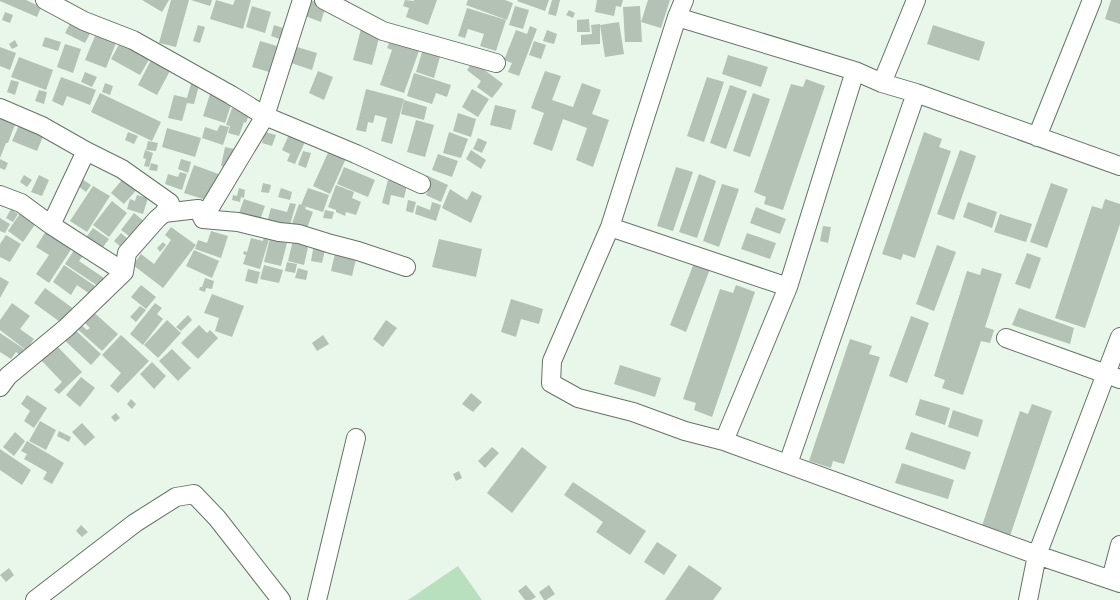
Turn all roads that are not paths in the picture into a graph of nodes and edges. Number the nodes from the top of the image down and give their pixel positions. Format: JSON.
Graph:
{"nodes":[{"id":1,"x":45,"y":0,"type":"edge"},
{"id":2,"x":302,"y":0,"type":"edge"},
{"id":3,"x":324,"y":0,"type":"edge"},
{"id":4,"x":684,"y":0,"type":"edge"},
{"id":5,"x":916,"y":0,"type":"edge"},
{"id":6,"x":1092,"y":0,"type":"edge"},
{"id":7,"x":677,"y":17,"type":"junction"},
{"id":8,"x":496,"y":63,"type":"dead end"},
{"id":9,"x":855,"y":71,"type":"junction"},
{"id":10,"x":882,"y":83,"type":"junction"},
{"id":11,"x":916,"y":93,"type":"junction"},
{"id":12,"x":0,"y":108,"type":"edge"},
{"id":13,"x":265,"y":116,"type":"junction"},
{"id":14,"x":1037,"y":137,"type":"junction"},
{"id":15,"x":86,"y":151,"type":"junction"},
{"id":16,"x":1120,"y":166,"type":"edge"},
{"id":17,"x":421,"y":184,"type":"dead end"},
{"id":18,"x":0,"y":195,"type":"edge"},
{"id":19,"x":164,"y":213,"type":"junction"},
{"id":20,"x":203,"y":218,"type":"junction"},
{"id":21,"x":51,"y":225,"type":"junction"},
{"id":22,"x":610,"y":227,"type":"junction"},
{"id":23,"x":406,"y":267,"type":"dead end"},
{"id":24,"x":124,"y":272,"type":"junction"},
{"id":25,"x":788,"y":287,"type":"junction"},
{"id":26,"x":1120,"y":337,"type":"edge"},
{"id":27,"x":1006,"y":338,"type":"dead end"},
{"id":28,"x":1113,"y":376,"type":"edge"},
{"id":29,"x":0,"y":387,"type":"edge"},
{"id":30,"x":356,"y":438,"type":"dead end"},
{"id":31,"x":724,"y":441,"type":"junction"},
{"id":32,"x":788,"y":464,"type":"junction"},
{"id":33,"x":1120,"y":546,"type":"edge"},
{"id":34,"x":1037,"y":555,"type":"junction"},
{"id":35,"x":1115,"y":581,"type":"edge"},
{"id":36,"x":35,"y":600,"type":"edge"},
{"id":37,"x":281,"y":600,"type":"edge"},
{"id":38,"x":317,"y":600,"type":"edge"},
{"id":39,"x":1028,"y":600,"type":"edge"}],
"edges":[{"from":1,"to":13,"type":"street"},
{"from":2,"to":13,"type":"street"},
{"from":3,"to":8,"type":"street"},
{"from":4,"to":7,"type":"street"},
{"from":5,"to":10,"type":"street"},
{"from":6,"to":14,"type":"street"},
{"from":7,"to":9,"type":"street"},
{"from":7,"to":22,"type":"street"},
{"from":9,"to":10,"type":"street"},
{"from":9,"to":25,"type":"street"},
{"from":10,"to":11,"type":"street"},
{"from":11,"to":14,"type":"street"},
{"from":11,"to":32,"type":"street"},
{"from":12,"to":15,"type":"street"},
{"from":13,"to":17,"type":"street"},
{"from":13,"to":20,"type":"street"},
{"from":14,"to":16,"type":"street"},
{"from":15,"to":19,"type":"street"},
{"from":15,"to":21,"type":"street"},
{"from":18,"to":21,"type":"street"},
{"from":19,"to":20,"type":"street"},
{"from":19,"to":24,"type":"street"},
{"from":20,"to":23,"type":"street"},
{"from":21,"to":24,"type":"street"},
{"from":22,"to":25,"type":"street"},
{"from":22,"to":31,"type":"street"},
{"from":24,"to":29,"type":"street"},
{"from":25,"to":31,"type":"street"},
{"from":26,"to":28,"type":"street"},
{"from":27,"to":28,"type":"street"},
{"from":28,"to":34,"type":"street"},
{"from":30,"to":38,"type":"street"},
{"from":31,"to":32,"type":"street"},
{"from":32,"to":34,"type":"street"},
{"from":33,"to":35,"type":"street"},
{"from":34,"to":35,"type":"street"},
{"from":34,"to":39,"type":"street"},
{"from":36,"to":37,"type":"street"}]}
